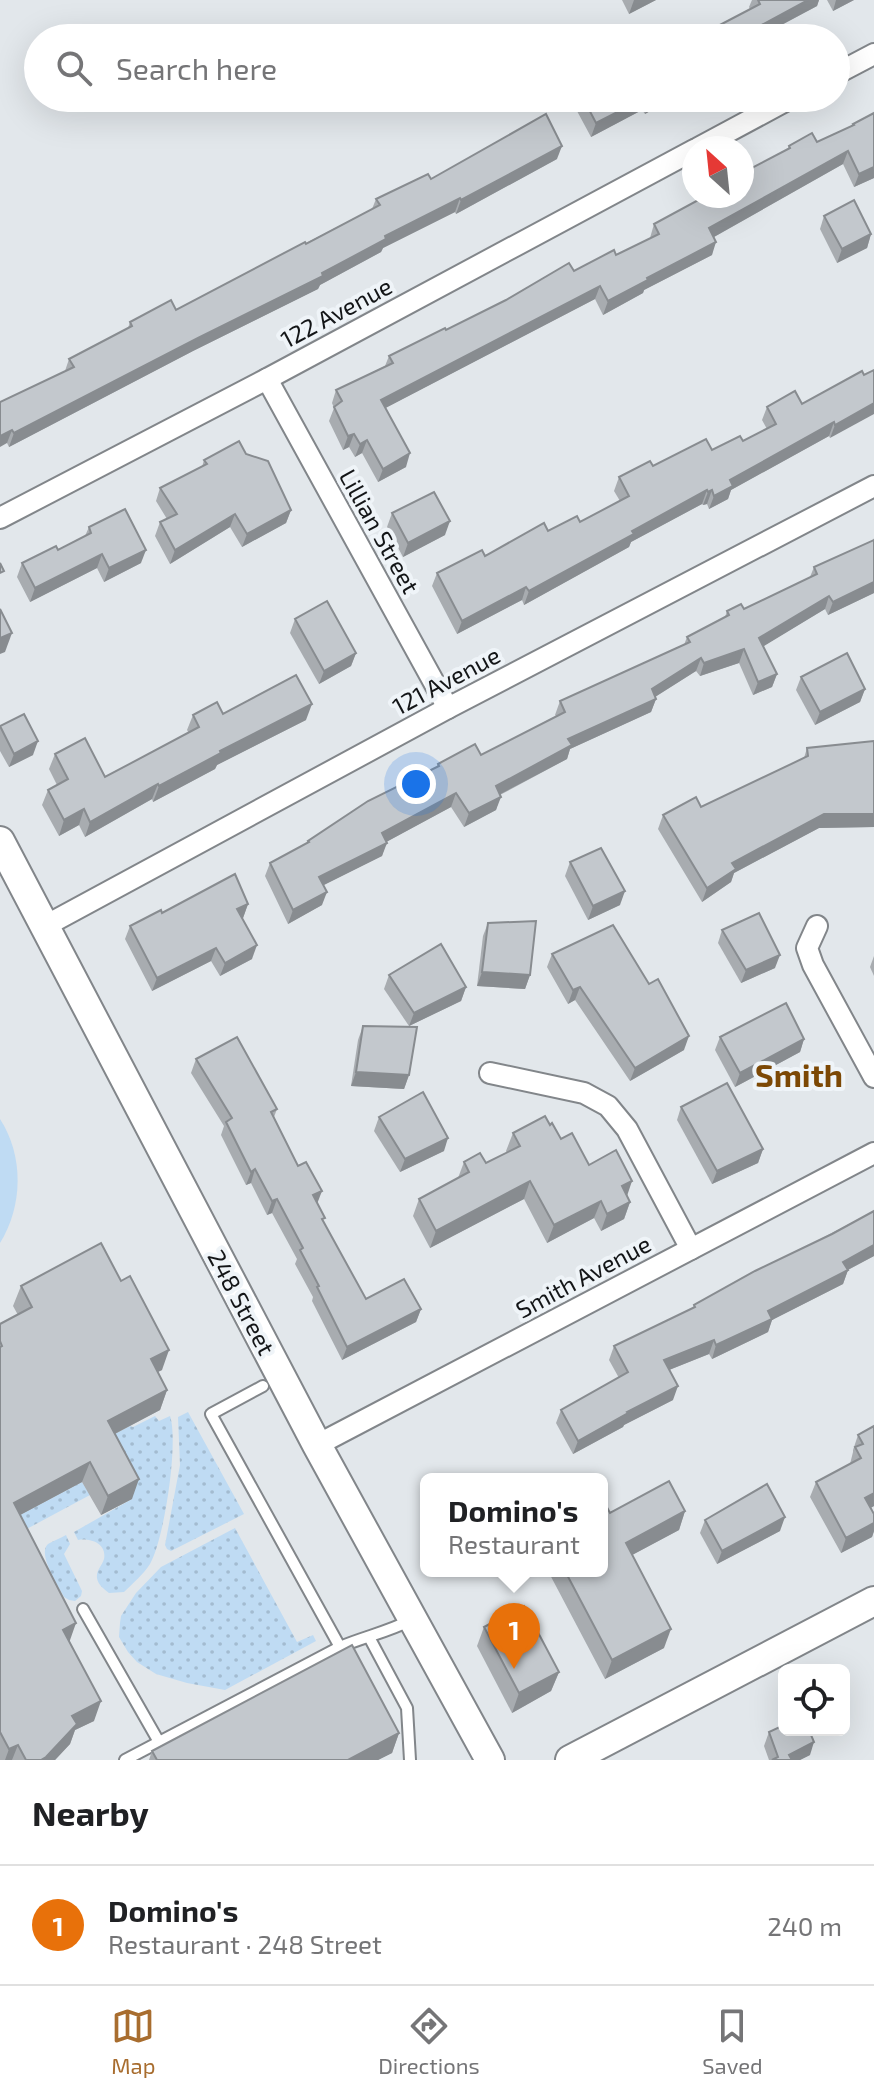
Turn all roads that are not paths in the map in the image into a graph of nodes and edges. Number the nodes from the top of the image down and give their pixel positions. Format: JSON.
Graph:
{"nodes":[{"id":1,"x":874,"y":54,"type":"edge"},
{"id":2,"x":850,"y":67,"type":"edge"},
{"id":3,"x":765,"y":112,"type":"edge"},
{"id":4,"x":720,"y":136,"type":"edge"},
{"id":5,"x":682,"y":157,"type":"edge"},
{"id":6,"x":267,"y":379,"type":"junction"},
{"id":7,"x":874,"y":486,"type":"edge"},
{"id":8,"x":0,"y":518,"type":"edge"},
{"id":9,"x":448,"y":708,"type":"junction"},
{"id":10,"x":0,"y":841,"type":"edge"},
{"id":11,"x":45,"y":926,"type":"junction"},
{"id":12,"x":817,"y":926,"type":"dead end"},
{"id":13,"x":490,"y":1073,"type":"dead end"},
{"id":14,"x":874,"y":1077,"type":"edge"},
{"id":15,"x":874,"y":1153,"type":"edge"},
{"id":16,"x":691,"y":1249,"type":"junction"},
{"id":17,"x":263,"y":1386,"type":"dead end"},
{"id":18,"x":317,"y":1445,"type":"junction"},
{"id":19,"x":874,"y":1601,"type":"edge"},
{"id":20,"x":83,"y":1609,"type":"dead end"},
{"id":21,"x":413,"y":1619,"type":"junction"},
{"id":22,"x":369,"y":1637,"type":"junction"},
{"id":23,"x":340,"y":1647,"type":"junction"},
{"id":24,"x":159,"y":1742,"type":"junction"},
{"id":25,"x":125,"y":1760,"type":"edge"},
{"id":26,"x":410,"y":1760,"type":"edge"},
{"id":27,"x":490,"y":1760,"type":"edge"},
{"id":28,"x":570,"y":1760,"type":"edge"}],
"edges":[{"from":1,"to":2,"type":"street"},
{"from":3,"to":4,"type":"street","name":"122 Avenue"},
{"from":5,"to":6,"type":"street","name":"122 Avenue"},
{"from":6,"to":8,"type":"street","name":"122 Avenue"},
{"from":6,"to":9,"type":"street","name":"Lillian Street"},
{"from":7,"to":9,"type":"street","name":"121 Avenue"},
{"from":9,"to":11,"type":"street","name":"121 Avenue"},
{"from":10,"to":11,"type":"street","name":"248 Street"},
{"from":11,"to":18,"type":"street","name":"248 Street"},
{"from":12,"to":14,"type":"street"},
{"from":13,"to":16,"type":"street"},
{"from":15,"to":16,"type":"street","name":"Smith Avenue"},
{"from":16,"to":18,"type":"street","name":"Smith Avenue"},
{"from":17,"to":23,"type":"lane"},
{"from":18,"to":21,"type":"street","name":"248 Street"},
{"from":19,"to":28,"type":"street"},
{"from":20,"to":24,"type":"lane"},
{"from":21,"to":22,"type":"lane"},
{"from":21,"to":27,"type":"street","name":"248 Street"},
{"from":22,"to":23,"type":"lane"},
{"from":22,"to":26,"type":"lane"},
{"from":23,"to":24,"type":"lane"},
{"from":24,"to":25,"type":"lane"}]}
